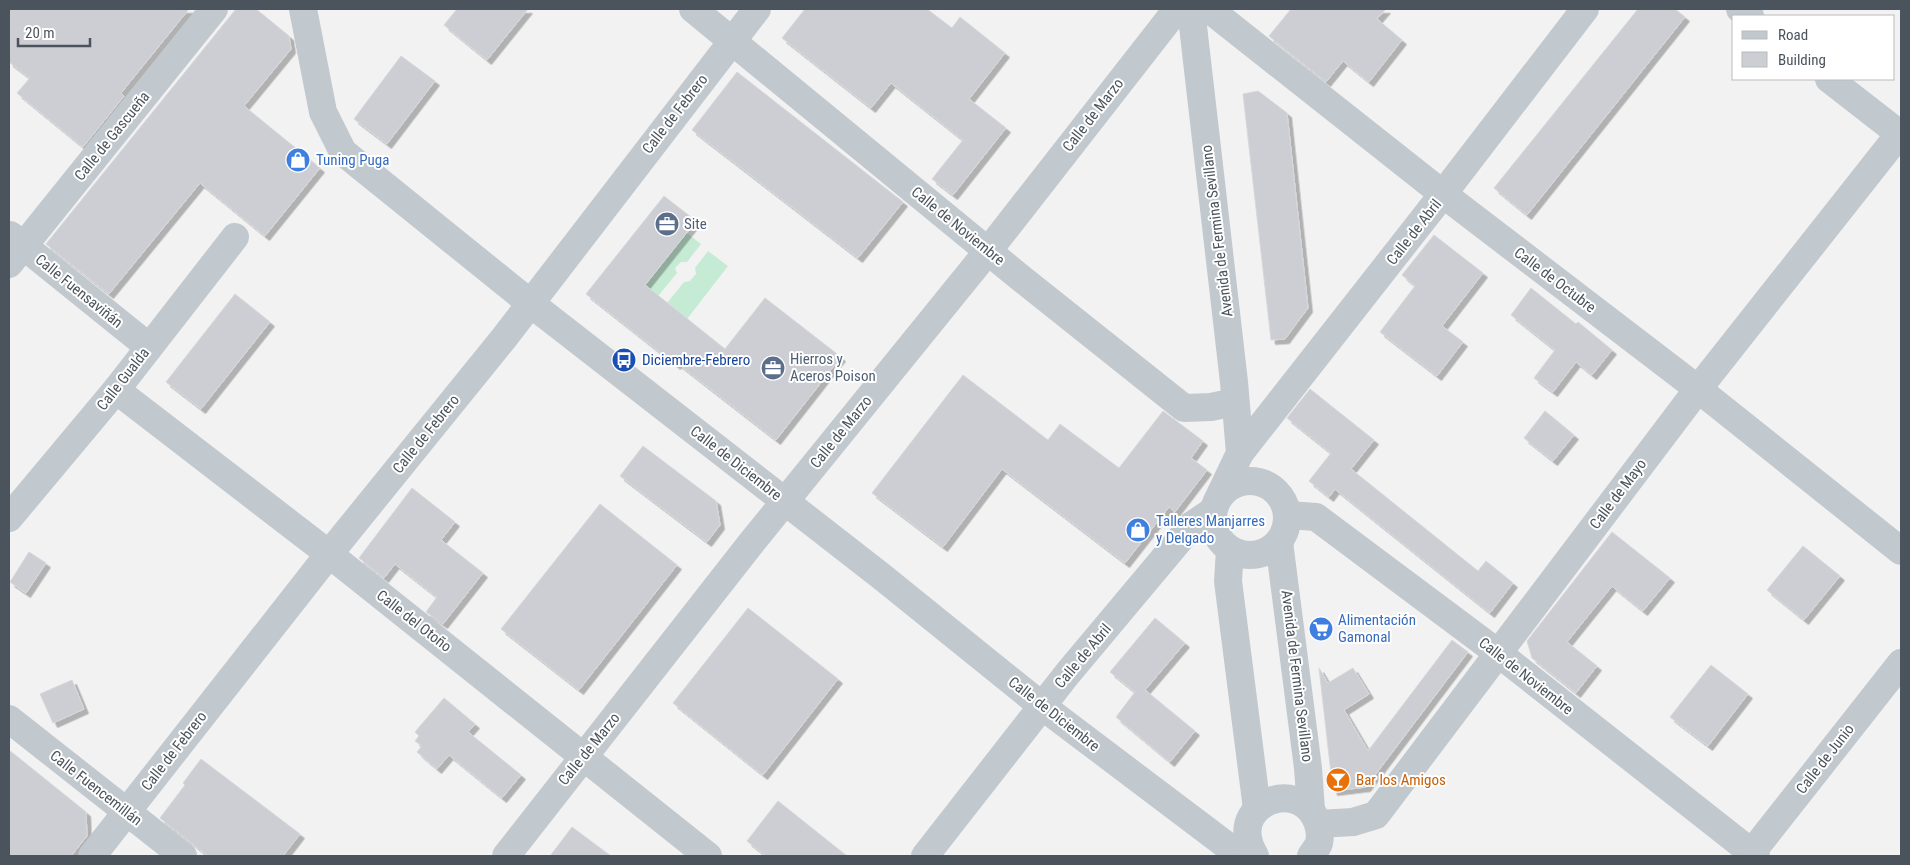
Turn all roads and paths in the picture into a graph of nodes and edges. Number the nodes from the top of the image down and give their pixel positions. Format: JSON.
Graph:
{"nodes":[{"id":1,"x":214,"y":9,"type":"edge"},
{"id":2,"x":303,"y":9,"type":"edge"},
{"id":3,"x":693,"y":9,"type":"edge"},
{"id":4,"x":758,"y":9,"type":"edge"},
{"id":5,"x":1177,"y":9,"type":"edge"},
{"id":6,"x":1191,"y":9,"type":"edge"},
{"id":7,"x":1209,"y":9,"type":"edge"},
{"id":8,"x":1585,"y":9,"type":"edge"},
{"id":9,"x":732,"y":41,"type":"junction"},
{"id":10,"x":1831,"y":80,"type":"edge"},
{"id":11,"x":1901,"y":134,"type":"edge"},
{"id":12,"x":1444,"y":194,"type":"junction"},
{"id":13,"x":235,"y":237,"type":"dead end"},
{"id":14,"x":14,"y":248,"type":"edge"},
{"id":15,"x":988,"y":251,"type":"junction"},
{"id":16,"x":530,"y":302,"type":"junction"},
{"id":17,"x":149,"y":347,"type":"junction"},
{"id":18,"x":1698,"y":389,"type":"junction"},
{"id":19,"x":116,"y":390,"type":"junction"},
{"id":20,"x":1235,"y":402,"type":"junction"},
{"id":21,"x":1240,"y":453,"type":"junction"},
{"id":22,"x":1271,"y":486,"type":"junction"},
{"id":23,"x":785,"y":502,"type":"junction"},
{"id":24,"x":1216,"y":504,"type":"junction"},
{"id":25,"x":1288,"y":515,"type":"junction"},
{"id":26,"x":9,"y":518,"type":"edge"},
{"id":27,"x":1279,"y":542,"type":"junction"},
{"id":28,"x":1230,"y":550,"type":"junction"},
{"id":29,"x":1901,"y":551,"type":"edge"},
{"id":30,"x":329,"y":554,"type":"junction"},
{"id":31,"x":1498,"y":653,"type":"junction"},
{"id":32,"x":1901,"y":663,"type":"edge"},
{"id":33,"x":1042,"y":706,"type":"junction"},
{"id":34,"x":9,"y":719,"type":"edge"},
{"id":35,"x":584,"y":756,"type":"junction"},
{"id":36,"x":1257,"y":809,"type":"junction"},
{"id":37,"x":126,"y":812,"type":"junction"},
{"id":38,"x":1315,"y":817,"type":"junction"},
{"id":39,"x":1752,"y":855,"type":"edge"},
{"id":40,"x":92,"y":856,"type":"edge"},
{"id":41,"x":183,"y":856,"type":"edge"},
{"id":42,"x":506,"y":856,"type":"edge"},
{"id":43,"x":708,"y":856,"type":"edge"},
{"id":44,"x":925,"y":856,"type":"edge"},
{"id":45,"x":1254,"y":856,"type":"edge"},
{"id":46,"x":1311,"y":856,"type":"edge"}],
"edges":[{"from":1,"to":14,"type":"street","name":"Calle de Gascueña"},
{"from":2,"to":16,"type":"street","name":"Calle de Diciembre"},
{"from":3,"to":9,"type":"street","name":"Calle de Noviembre"},
{"from":4,"to":9,"type":"street","name":"Calle de Febrero"},
{"from":5,"to":15,"type":"street","name":"Calle de Marzo"},
{"from":6,"to":20,"type":"street","name":"Avenida de Fermina Sevillano"},
{"from":7,"to":12,"type":"street","name":"Calle de Octubre"},
{"from":8,"to":12,"type":"street","name":"Calle de Abril"},
{"from":9,"to":15,"type":"street","name":"Calle de Noviembre"},
{"from":9,"to":16,"type":"street","name":"Calle de Febrero"},
{"from":10,"to":11,"type":"street"},
{"from":11,"to":18,"type":"street","name":"Calle de Mayo"},
{"from":12,"to":18,"type":"street","name":"Calle de Octubre"},
{"from":12,"to":21,"type":"street","name":"Calle de Abril"},
{"from":13,"to":17,"type":"street","name":"Calle Gualda"},
{"from":14,"to":17,"type":"street","name":"Calle Fuensaviñán"},
{"from":15,"to":20,"type":"street","name":"Calle de Noviembre"},
{"from":15,"to":23,"type":"street","name":"Calle de Marzo"},
{"from":16,"to":23,"type":"street","name":"Calle de Diciembre"},
{"from":16,"to":30,"type":"street","name":"Calle de Febrero"},
{"from":17,"to":19,"type":"street","name":"Calle Gualda"},
{"from":18,"to":29,"type":"street","name":"Calle de Octubre"},
{"from":18,"to":31,"type":"street","name":"Calle de Mayo"},
{"from":19,"to":26,"type":"street","name":"Calle Gualda"},
{"from":19,"to":30,"type":"street","name":"Calle del Otoño"},
{"from":20,"to":21,"type":"street","name":"Avenida de Fermina Sevillano"},
{"from":21,"to":22,"type":"street"},
{"from":21,"to":24,"type":"street"},
{"from":22,"to":24,"type":"street"},
{"from":22,"to":25,"type":"street"},
{"from":23,"to":33,"type":"street","name":"Calle de Diciembre"},
{"from":23,"to":35,"type":"street","name":"Calle de Marzo"},
{"from":24,"to":28,"type":"street"},
{"from":24,"to":33,"type":"street","name":"Calle de Abril"},
{"from":25,"to":27,"type":"street"},
{"from":25,"to":31,"type":"street","name":"Calle de Noviembre"},
{"from":27,"to":28,"type":"street"},
{"from":27,"to":38,"type":"street","name":"Avenida de Fermina Sevillano"},
{"from":28,"to":36,"type":"street"},
{"from":30,"to":35,"type":"street","name":"Calle del Otoño"},
{"from":30,"to":37,"type":"street","name":"Calle de Febrero"},
{"from":31,"to":38,"type":"street","name":"Calle de Mayo"},
{"from":31,"to":39,"type":"street","name":"Calle de Noviembre"},
{"from":32,"to":39,"type":"street","name":"Calle de Junio"},
{"from":33,"to":44,"type":"street","name":"Calle de Abril"},
{"from":33,"to":45,"type":"street","name":"Calle de Diciembre"},
{"from":34,"to":37,"type":"street","name":"Calle Fuencemillán"},
{"from":35,"to":42,"type":"street","name":"Calle de Marzo"},
{"from":35,"to":43,"type":"street","name":"Calle del Otoño"},
{"from":36,"to":38,"type":"street"},
{"from":36,"to":45,"type":"street"},
{"from":37,"to":40,"type":"street","name":"Calle de Febrero"},
{"from":37,"to":41,"type":"street","name":"Calle Fuencemillán"},
{"from":38,"to":46,"type":"street","name":"Avenida de Fermina Sevillano"}]}
